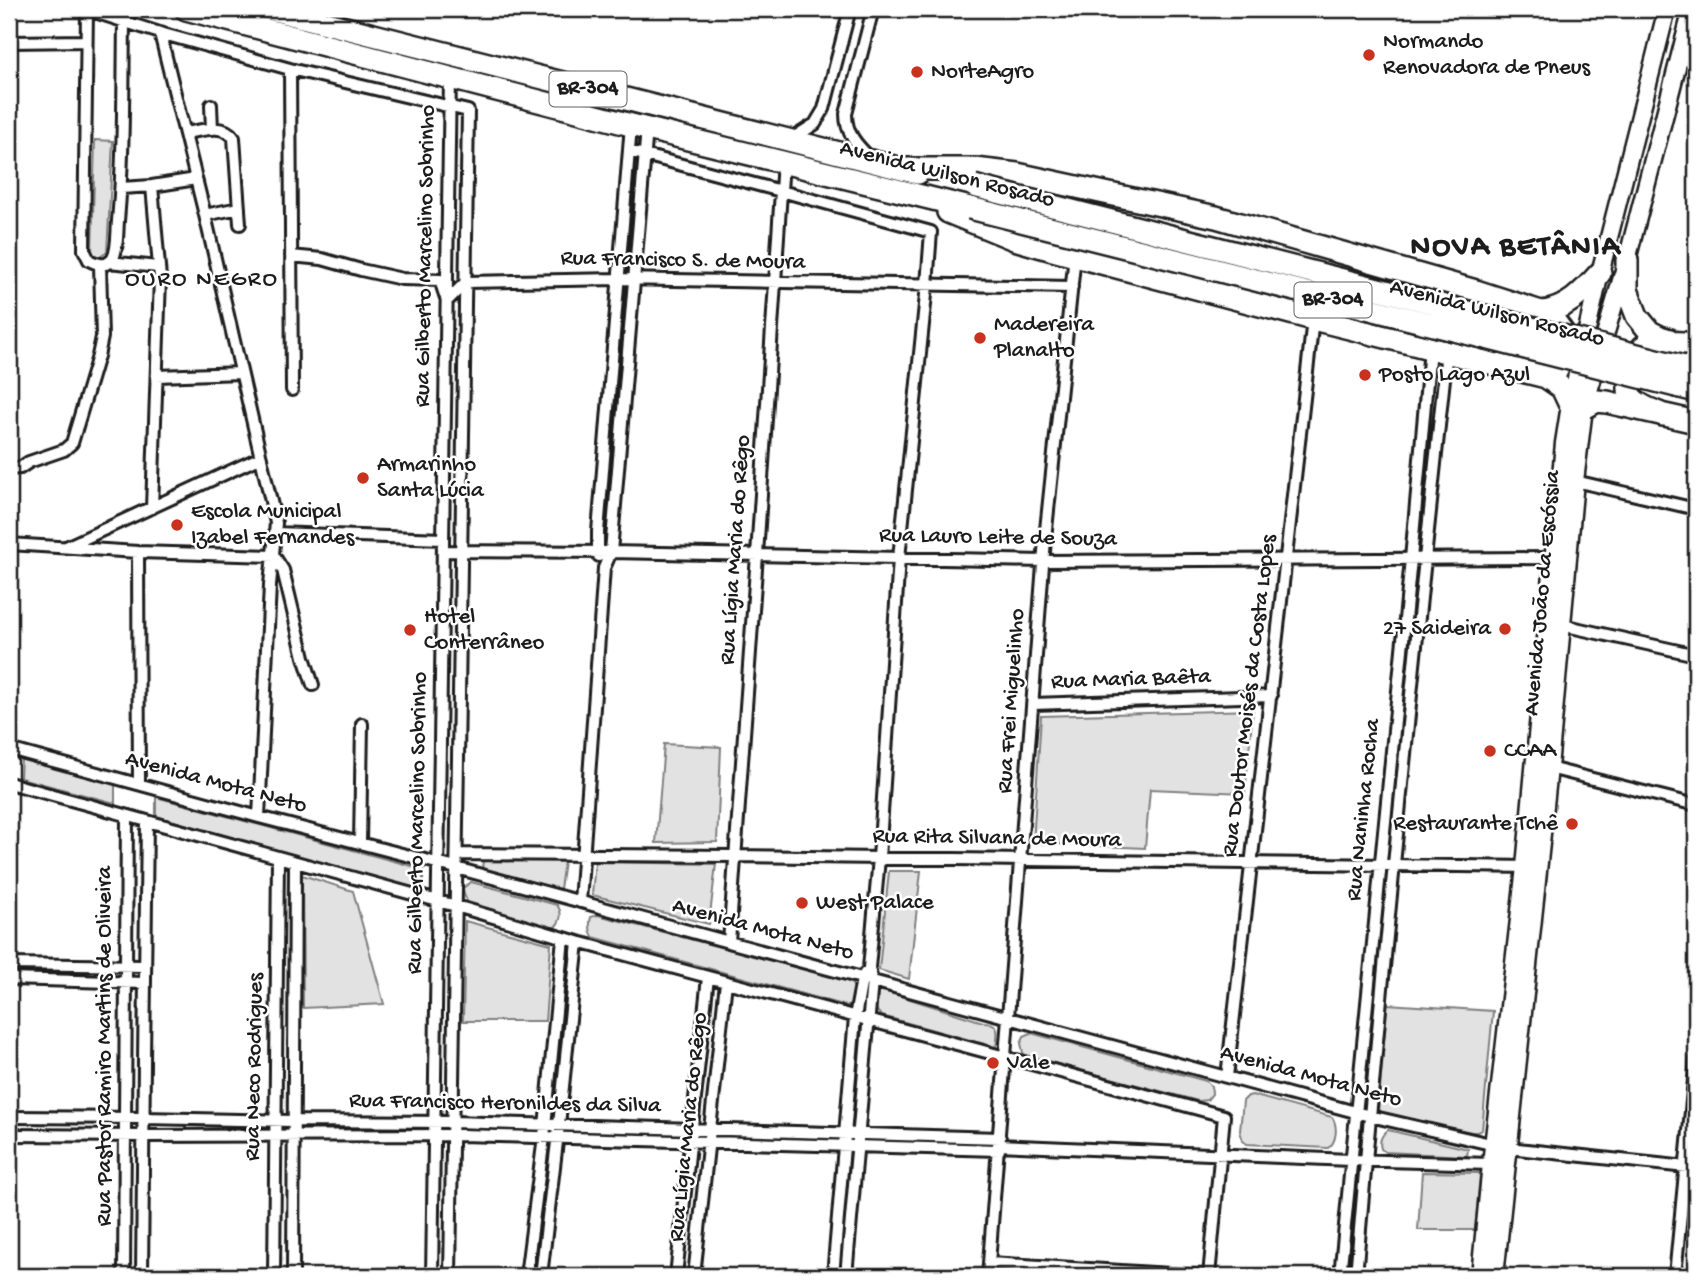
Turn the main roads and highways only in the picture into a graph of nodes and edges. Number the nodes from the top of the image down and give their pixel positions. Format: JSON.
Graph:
{"nodes":[{"id":1,"x":186,"y":9,"type":"edge"},
{"id":2,"x":271,"y":9,"type":"edge"},
{"id":3,"x":1667,"y":9,"type":"edge"},
{"id":4,"x":1692,"y":9,"type":"edge"},
{"id":5,"x":1663,"y":26,"type":"junction"},
{"id":6,"x":1665,"y":111,"type":"junction"},
{"id":7,"x":786,"y":151,"type":"junction"},
{"id":8,"x":903,"y":180,"type":"junction"},
{"id":9,"x":1627,"y":260,"type":"junction"},
{"id":10,"x":1600,"y":273,"type":"junction"},
{"id":11,"x":1541,"y":312,"type":"junction"},
{"id":12,"x":1690,"y":345,"type":"edge"},
{"id":13,"x":1696,"y":370,"type":"edge"},
{"id":14,"x":1546,"y":377,"type":"junction"},
{"id":15,"x":1696,"y":391,"type":"edge"},
{"id":16,"x":1577,"y":406,"type":"junction"},
{"id":17,"x":1663,"y":415,"type":"junction"},
{"id":18,"x":1696,"y":422,"type":"edge"},
{"id":19,"x":1531,"y":867,"type":"junction"},
{"id":20,"x":1501,"y":1146,"type":"junction"},
{"id":21,"x":1480,"y":1276,"type":"edge"},
{"id":22,"x":1495,"y":1276,"type":"edge"}],
"edges":[{"from":1,"to":7,"type":"highway","name":"Avenida Wilson Rosado","number":"BR-304"},
{"from":2,"to":7,"type":"highway","name":"Avenida Wilson Rosado","number":"BR-304"},
{"from":3,"to":5,"type":"main road","name":"Avenida João da Escóssia"},
{"from":4,"to":6,"type":"main road","name":"Avenida João da Escóssia"},
{"from":5,"to":6,"type":"main road"},
{"from":5,"to":10,"type":"main road","name":"Avenida João da Escóssia"},
{"from":6,"to":9,"type":"main road","name":"Avenida João da Escóssia"},
{"from":7,"to":8,"type":"highway","name":"Avenida Wilson Rosado","number":"BR-304"},
{"from":7,"to":8,"type":"highway","name":"Avenida Wilson Rosado","number":"BR-304"},
{"from":8,"to":11,"type":"highway"},
{"from":8,"to":13,"type":"highway","name":"Avenida Wilson Rosado","number":"BR-304","bridge":true},
{"from":8,"to":14,"type":"highway"},
{"from":8,"to":15,"type":"highway","name":"Avenida Wilson Rosado","number":"BR-304","bridge":true},
{"from":9,"to":12,"type":"highway"},
{"from":9,"to":16,"type":"main road","name":"Avenida João da Escóssia"},
{"from":10,"to":11,"type":"highway"},
{"from":10,"to":16,"type":"main road","name":"Avenida João da Escóssia"},
{"from":11,"to":14,"type":"highway"},
{"from":12,"to":17,"type":"highway"},
{"from":14,"to":16,"type":"highway"},
{"from":16,"to":17,"type":"highway"},
{"from":16,"to":19,"type":"main road","name":"Avenida João da Escóssia"},
{"from":16,"to":19,"type":"main road","name":"Avenida João da Escóssia"},
{"from":17,"to":18,"type":"highway"},
{"from":19,"to":20,"type":"main road","name":"Avenida João da Escóssia"},
{"from":20,"to":21,"type":"main road","name":"Avenida João da Escóssia"},
{"from":20,"to":22,"type":"main road","name":"Avenida João da Escóssia"}]}
